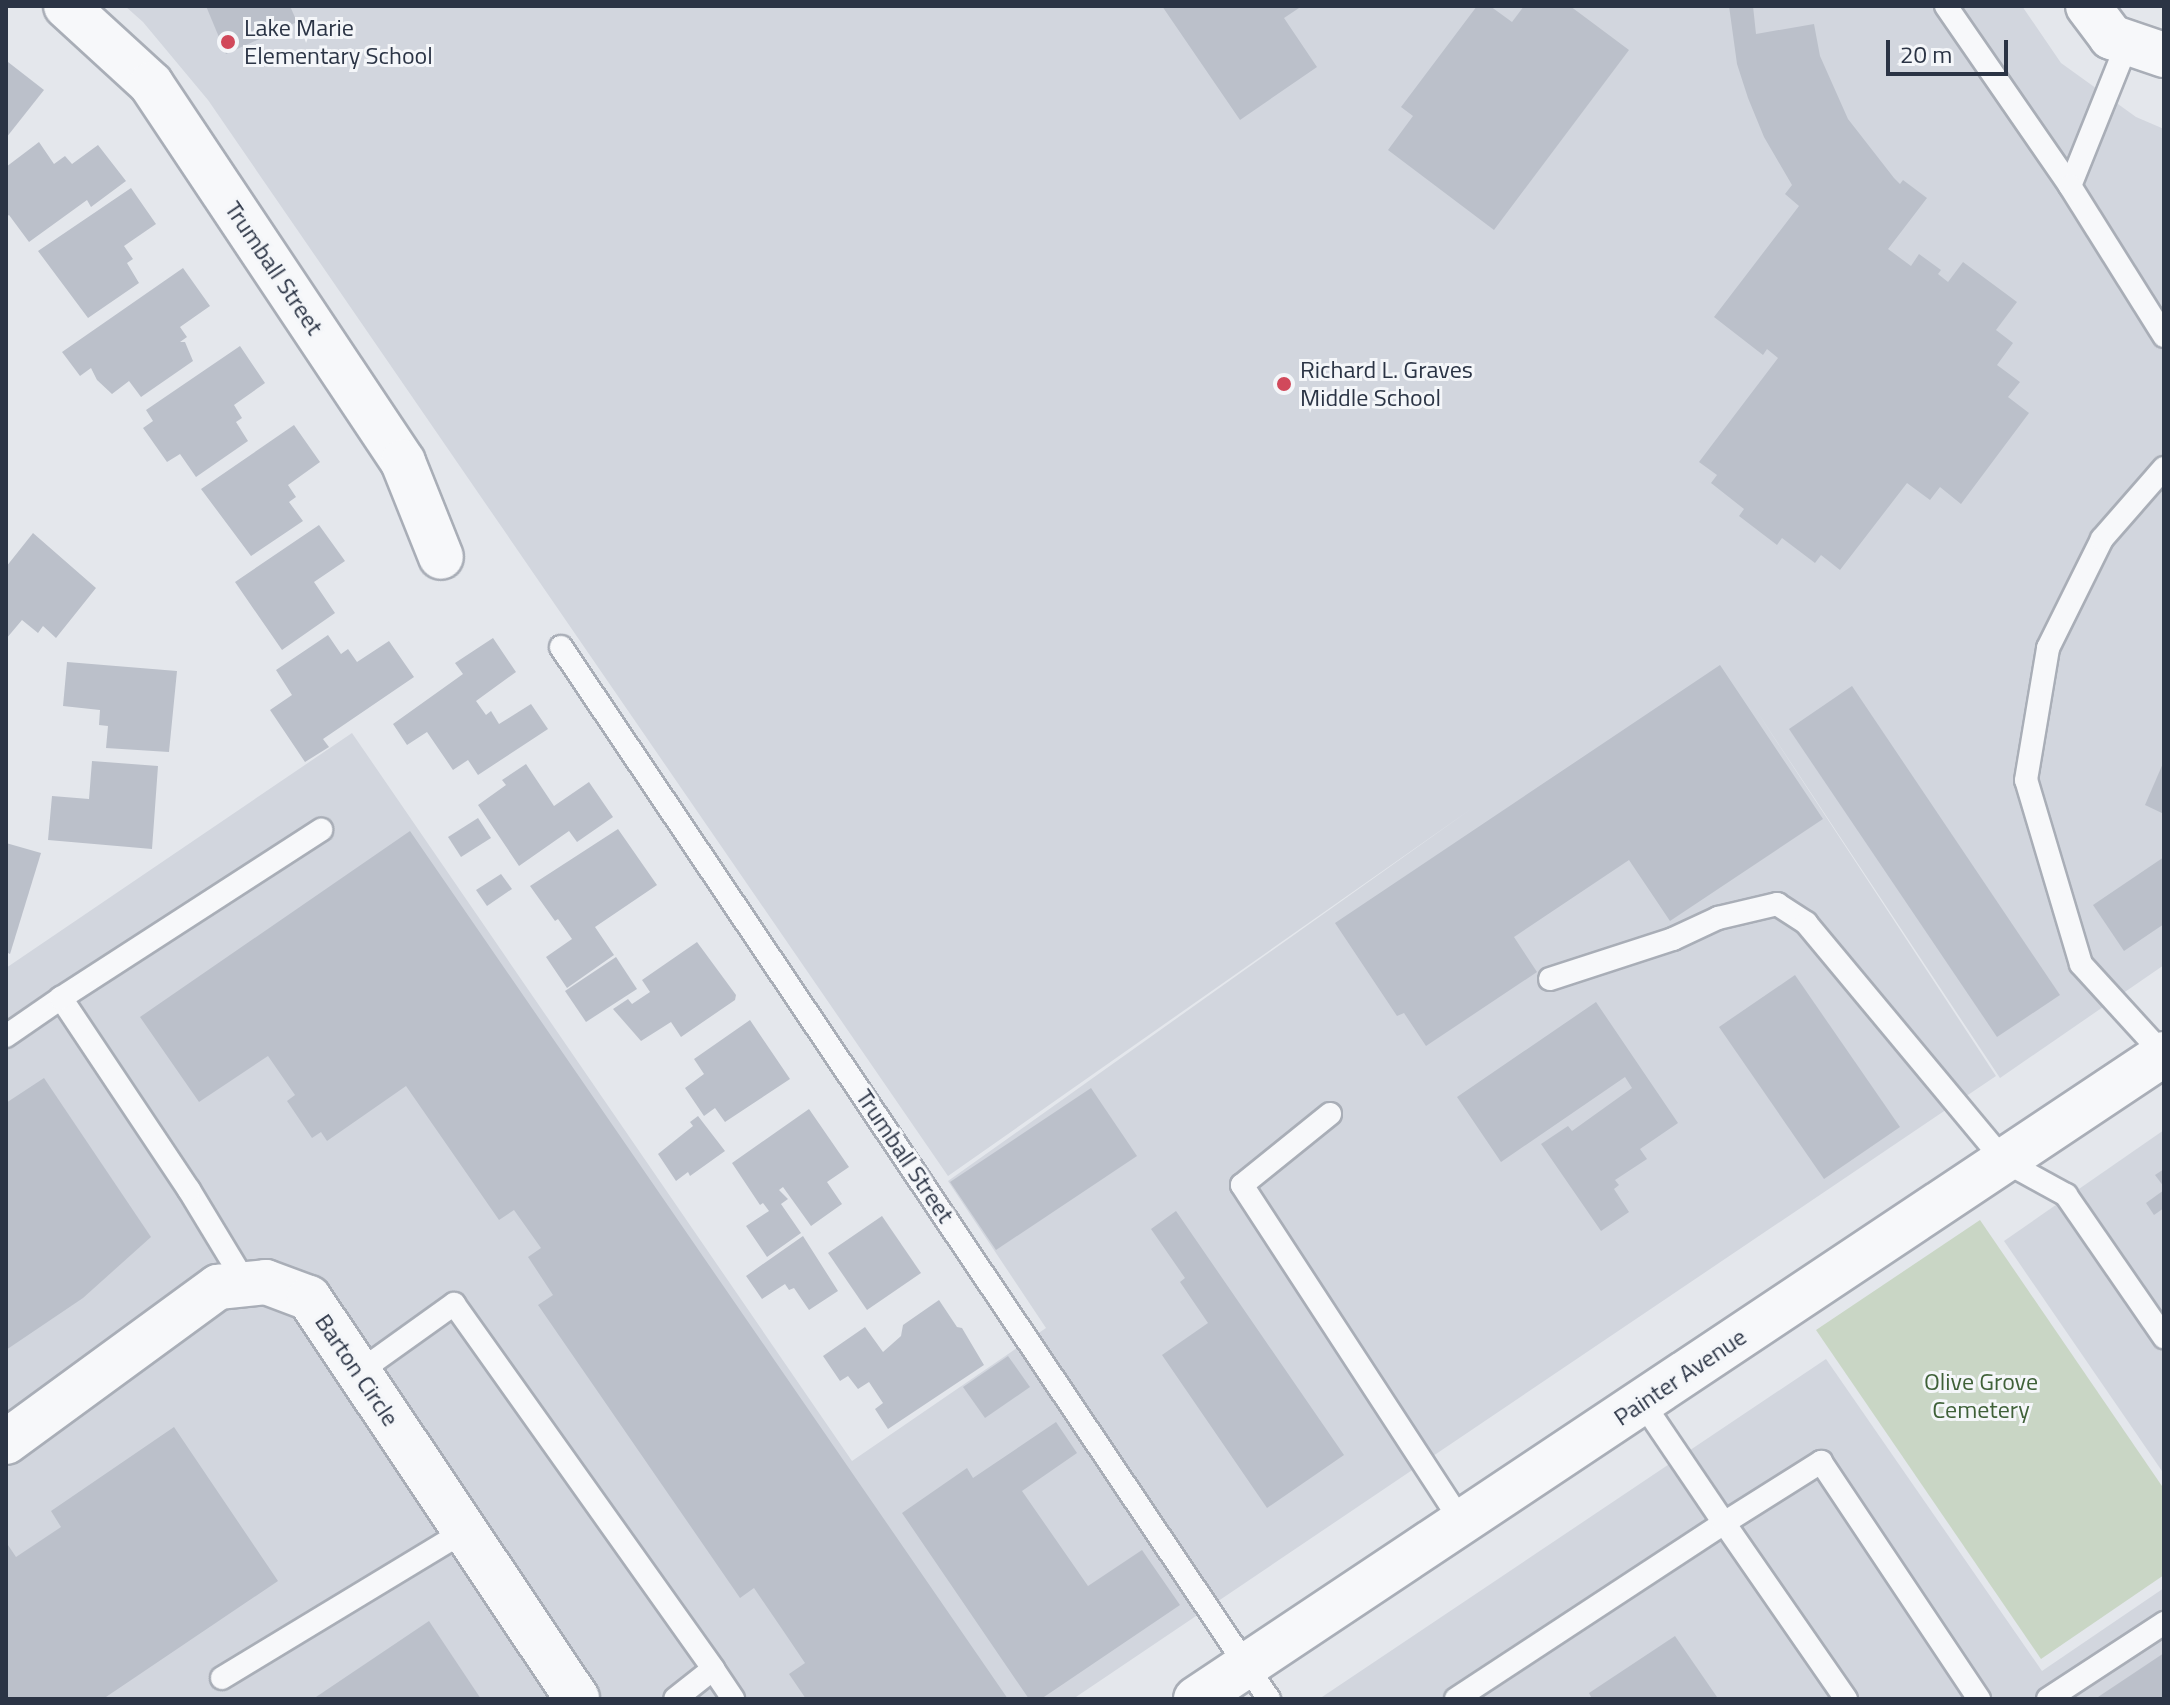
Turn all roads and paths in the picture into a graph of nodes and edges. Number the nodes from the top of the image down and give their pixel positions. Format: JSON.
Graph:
{"nodes":[{"id":1,"x":66,"y":6,"type":"edge"},
{"id":2,"x":1946,"y":6,"type":"edge"},
{"id":3,"x":2088,"y":6,"type":"edge"},
{"id":4,"x":2146,"y":49,"type":"edge"},
{"id":5,"x":2070,"y":186,"type":"junction"},
{"id":6,"x":2164,"y":336,"type":"edge"},
{"id":7,"x":2164,"y":468,"type":"edge"},
{"id":8,"x":441,"y":557,"type":"dead end"},
{"id":9,"x":561,"y":647,"type":"dead end"},
{"id":10,"x":321,"y":830,"type":"dead end"},
{"id":11,"x":1550,"y":979,"type":"dead end"},
{"id":12,"x":61,"y":998,"type":"junction"},
{"id":13,"x":6,"y":1036,"type":"edge"},
{"id":14,"x":2164,"y":1055,"type":"edge"},
{"id":15,"x":1330,"y":1114,"type":"dead end"},
{"id":16,"x":2004,"y":1161,"type":"junction"},
{"id":17,"x":246,"y":1284,"type":"junction"},
{"id":18,"x":2164,"y":1337,"type":"edge"},
{"id":19,"x":359,"y":1372,"type":"junction"},
{"id":20,"x":1642,"y":1402,"type":"junction"},
{"id":21,"x":6,"y":1442,"type":"edge"},
{"id":22,"x":1462,"y":1522,"type":"junction"},
{"id":23,"x":1724,"y":1523,"type":"junction"},
{"id":24,"x":465,"y":1531,"type":"junction"},
{"id":25,"x":2164,"y":1623,"type":"edge"},
{"id":26,"x":713,"y":1669,"type":"junction"},
{"id":27,"x":222,"y":1678,"type":"dead end"},
{"id":28,"x":1259,"y":1682,"type":"edge"},
{"id":29,"x":577,"y":1699,"type":"edge"},
{"id":30,"x":675,"y":1699,"type":"edge"},
{"id":31,"x":733,"y":1699,"type":"edge"},
{"id":32,"x":1196,"y":1699,"type":"edge"},
{"id":33,"x":1456,"y":1699,"type":"edge"},
{"id":34,"x":1846,"y":1699,"type":"edge"},
{"id":35,"x":1979,"y":1699,"type":"edge"},
{"id":36,"x":2048,"y":1699,"type":"edge"}],
"edges":[{"from":1,"to":8,"type":"street","name":"Trumball Street"},
{"from":2,"to":5,"type":"lane"},
{"from":3,"to":4,"type":"street"},
{"from":4,"to":5,"type":"lane"},
{"from":5,"to":6,"type":"lane"},
{"from":7,"to":14,"type":"lane"},
{"from":9,"to":28,"type":"lane","name":"Trumball Street"},
{"from":10,"to":12,"type":"lane"},
{"from":11,"to":16,"type":"lane"},
{"from":12,"to":13,"type":"lane"},
{"from":12,"to":17,"type":"lane"},
{"from":14,"to":16,"type":"street","name":"Painter Avenue"},
{"from":15,"to":22,"type":"lane"},
{"from":16,"to":18,"type":"lane"},
{"from":16,"to":20,"type":"street","name":"Painter Avenue"},
{"from":17,"to":19,"type":"street","name":"Barton Circle"},
{"from":17,"to":21,"type":"street","name":"Barton Circle"},
{"from":19,"to":24,"type":"street","name":"Barton Circle"},
{"from":19,"to":26,"type":"lane"},
{"from":20,"to":22,"type":"street","name":"Painter Avenue"},
{"from":20,"to":23,"type":"lane"},
{"from":22,"to":28,"type":"street","name":"Painter Avenue"},
{"from":23,"to":33,"type":"lane"},
{"from":23,"to":34,"type":"lane"},
{"from":23,"to":35,"type":"lane"},
{"from":24,"to":27,"type":"lane"},
{"from":24,"to":29,"type":"street","name":"Barton Circle"},
{"from":25,"to":36,"type":"lane"},
{"from":26,"to":30,"type":"lane"},
{"from":26,"to":31,"type":"lane"},
{"from":28,"to":32,"type":"street","name":"Painter Avenue"}]}
